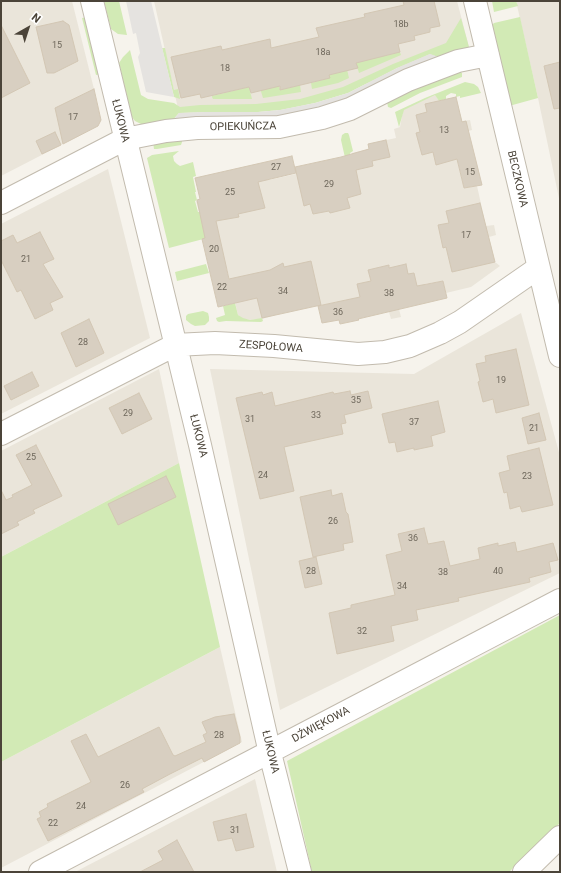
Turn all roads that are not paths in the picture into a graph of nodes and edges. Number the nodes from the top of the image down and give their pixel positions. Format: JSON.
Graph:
{"nodes":[{"id":1,"x":92,"y":1,"type":"edge"},
{"id":2,"x":475,"y":1,"type":"edge"},
{"id":3,"x":488,"y":55,"type":"junction"},
{"id":4,"x":125,"y":139,"type":"junction"},
{"id":5,"x":1,"y":203,"type":"edge"},
{"id":6,"x":538,"y":268,"type":"junction"},
{"id":7,"x":175,"y":345,"type":"junction"},
{"id":8,"x":560,"y":356,"type":"edge"},
{"id":9,"x":1,"y":434,"type":"edge"},
{"id":10,"x":560,"y":600,"type":"edge"},
{"id":11,"x":270,"y":753,"type":"junction"},
{"id":12,"x":560,"y":837,"type":"edge"},
{"id":13,"x":527,"y":870,"type":"edge"},
{"id":14,"x":40,"y":872,"type":"edge"},
{"id":15,"x":300,"y":872,"type":"edge"}],
"edges":[{"from":1,"to":4,"type":"street","name":"ŁUKOWA"},
{"from":2,"to":3,"type":"street","name":"BECZKOWA"},
{"from":3,"to":4,"type":"street","name":"OPIEKUŃCZA"},
{"from":3,"to":6,"type":"street","name":"BECZKOWA"},
{"from":4,"to":5,"type":"street","name":"OPIEKUŃCZA"},
{"from":4,"to":7,"type":"street","name":"ŁUKOWA"},
{"from":6,"to":7,"type":"street","name":"ZESPOŁOWA"},
{"from":6,"to":8,"type":"street","name":"BECZKOWA"},
{"from":7,"to":9,"type":"street","name":"ZESPOŁOWA"},
{"from":7,"to":11,"type":"street","name":"ŁUKOWA"},
{"from":10,"to":11,"type":"street","name":"DŹWIĘKOWA"},
{"from":11,"to":14,"type":"street","name":"DŹWIĘKOWA"},
{"from":11,"to":15,"type":"street","name":"ŁUKOWA"},
{"from":12,"to":13,"type":"street"}]}
